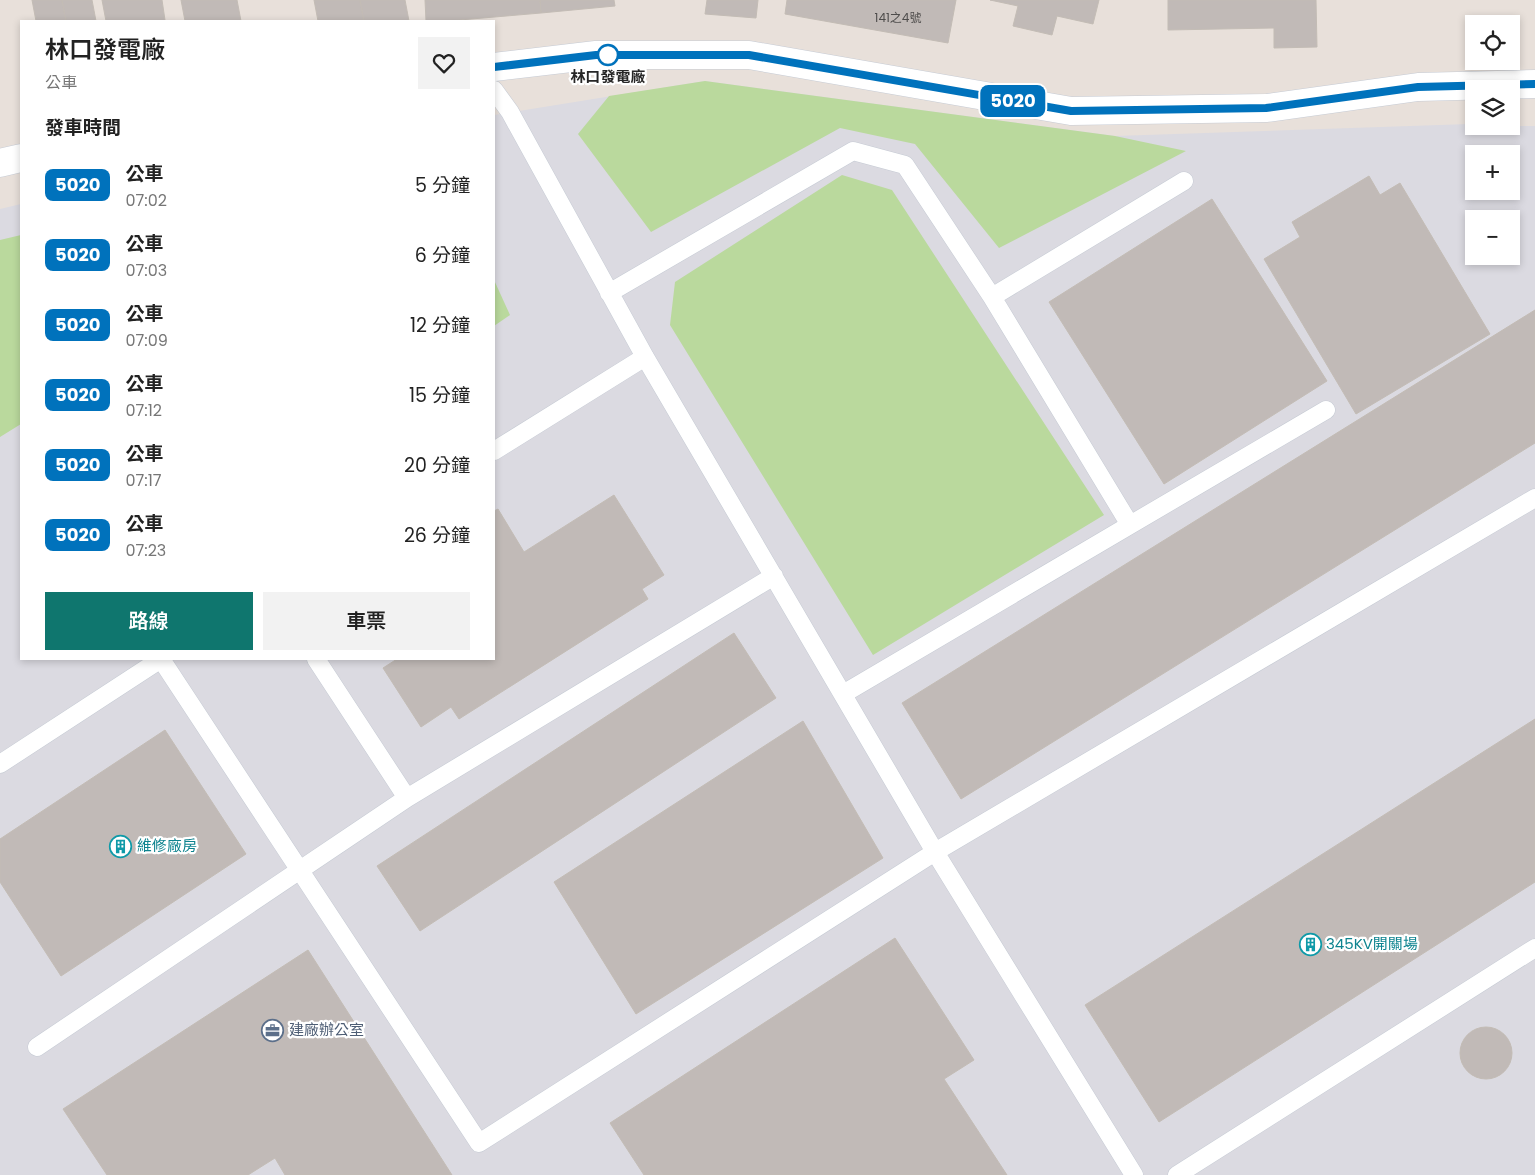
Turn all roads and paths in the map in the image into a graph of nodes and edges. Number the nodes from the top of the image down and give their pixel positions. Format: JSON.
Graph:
{"nodes":[{"id":1,"x":495,"y":67,"type":"edge"},
{"id":2,"x":1535,"y":84,"type":"edge"},
{"id":3,"x":495,"y":91,"type":"edge"},
{"id":4,"x":20,"y":158,"type":"edge"},
{"id":5,"x":0,"y":163,"type":"edge"},
{"id":6,"x":1184,"y":181,"type":"dead end"},
{"id":7,"x":609,"y":293,"type":"junction"},
{"id":8,"x":992,"y":297,"type":"junction"},
{"id":9,"x":645,"y":357,"type":"junction"},
{"id":10,"x":1326,"y":410,"type":"dead end"},
{"id":11,"x":495,"y":449,"type":"edge"},
{"id":12,"x":1535,"y":498,"type":"edge"},
{"id":13,"x":1130,"y":526,"type":"junction"},
{"id":14,"x":774,"y":576,"type":"junction"},
{"id":15,"x":159,"y":660,"type":"edge"},
{"id":16,"x":162,"y":660,"type":"edge"},
{"id":17,"x":317,"y":660,"type":"edge"},
{"id":18,"x":843,"y":694,"type":"junction"},
{"id":19,"x":0,"y":764,"type":"edge"},
{"id":20,"x":407,"y":798,"type":"junction"},
{"id":21,"x":935,"y":852,"type":"junction"},
{"id":22,"x":300,"y":870,"type":"junction"},
{"id":23,"x":1535,"y":948,"type":"edge"},
{"id":24,"x":37,"y":1047,"type":"dead end"},
{"id":25,"x":1134,"y":1175,"type":"edge"},
{"id":26,"x":1177,"y":1175,"type":"edge"}],
"edges":[{"from":1,"to":2,"type":"main road"},
{"from":3,"to":7,"type":"lane"},
{"from":4,"to":5,"type":"main road"},
{"from":6,"to":8,"type":"lane"},
{"from":7,"to":8,"type":"lane"},
{"from":7,"to":9,"type":"lane"},
{"from":8,"to":13,"type":"lane"},
{"from":9,"to":11,"type":"lane"},
{"from":9,"to":14,"type":"lane"},
{"from":10,"to":13,"type":"lane"},
{"from":12,"to":21,"type":"lane"},
{"from":13,"to":18,"type":"lane"},
{"from":14,"to":18,"type":"lane"},
{"from":14,"to":20,"type":"lane"},
{"from":15,"to":19,"type":"lane"},
{"from":16,"to":22,"type":"lane"},
{"from":17,"to":20,"type":"lane"},
{"from":18,"to":21,"type":"lane"},
{"from":20,"to":22,"type":"lane"},
{"from":21,"to":22,"type":"lane"},
{"from":21,"to":25,"type":"lane"},
{"from":22,"to":24,"type":"lane"},
{"from":23,"to":26,"type":"lane"}]}
